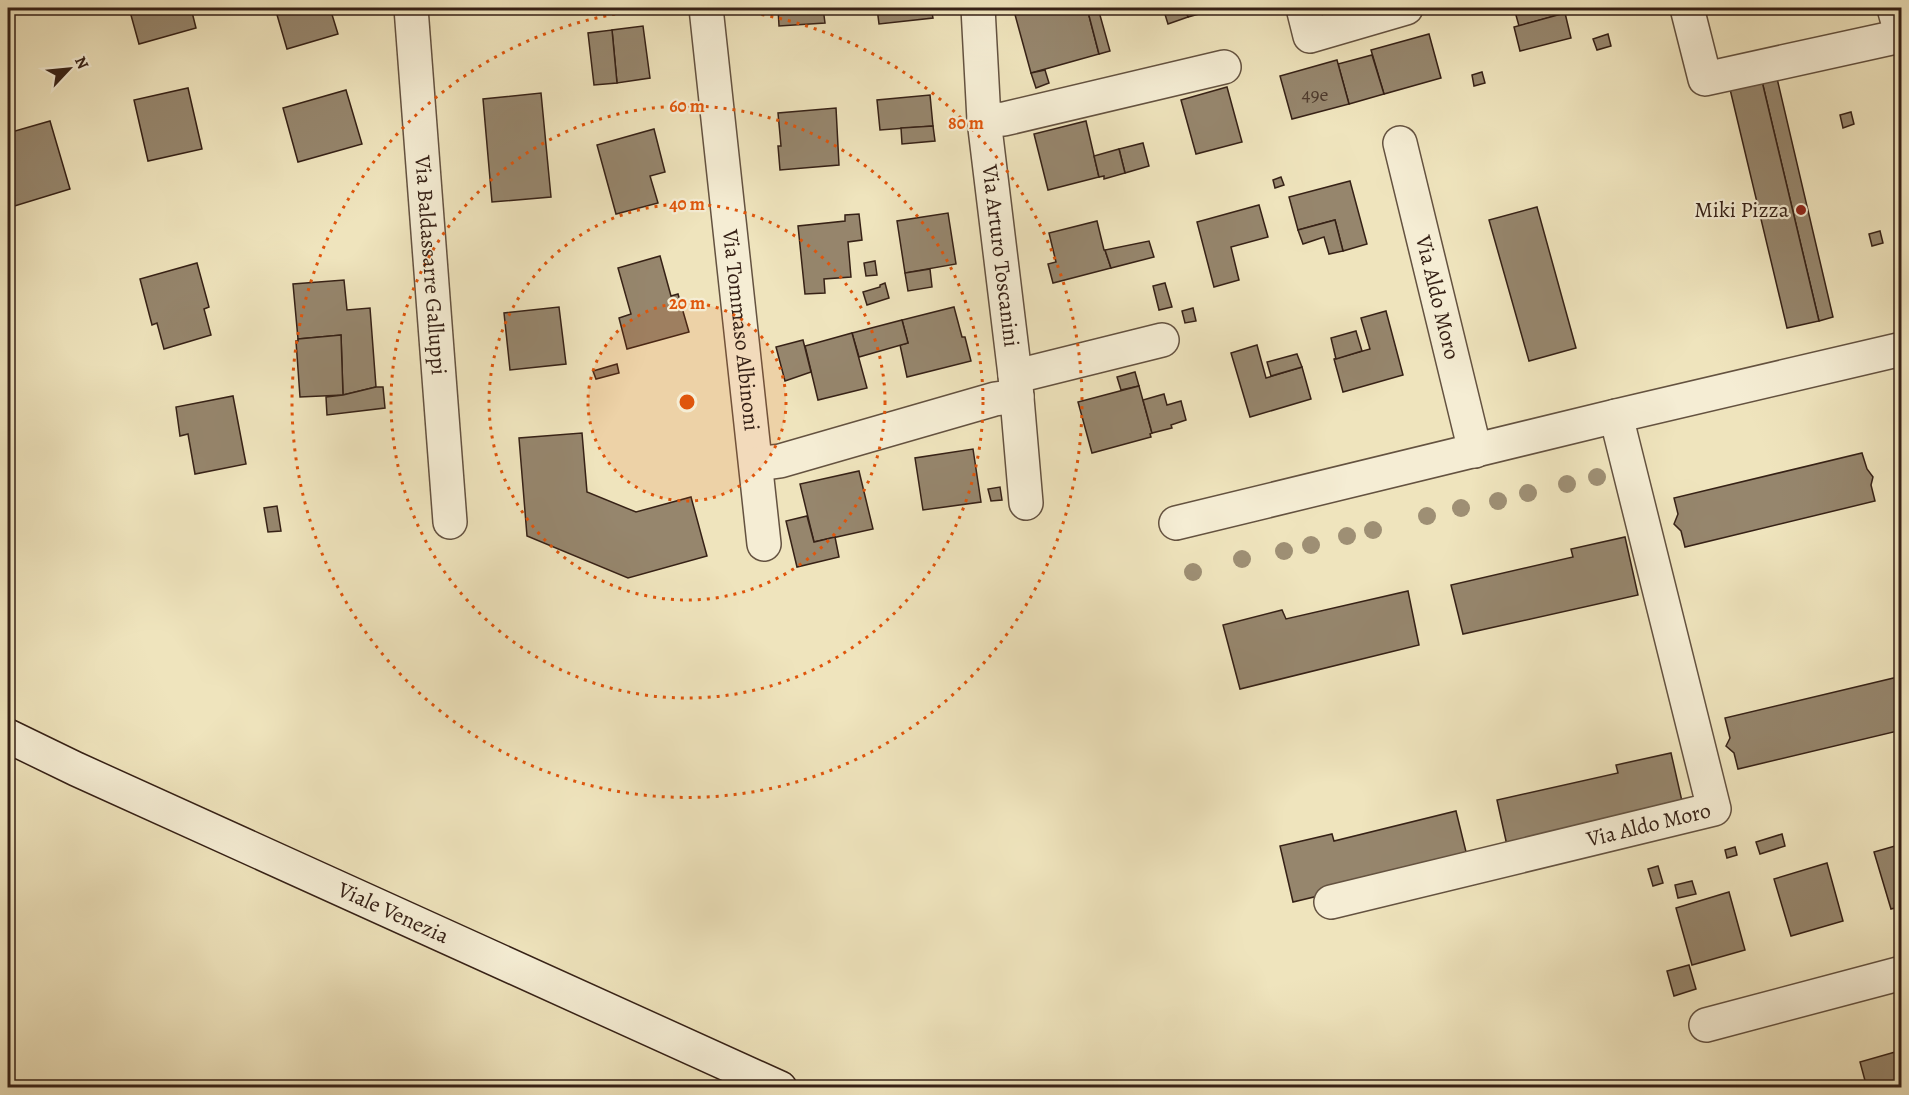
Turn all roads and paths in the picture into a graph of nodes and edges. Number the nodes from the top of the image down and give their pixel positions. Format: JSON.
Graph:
{"nodes":[{"id":1,"x":411,"y":8,"type":"edge"},
{"id":2,"x":706,"y":8,"type":"edge"},
{"id":3,"x":978,"y":8,"type":"edge"},
{"id":4,"x":1303,"y":8,"type":"edge"},
{"id":5,"x":1406,"y":8,"type":"edge"},
{"id":6,"x":1687,"y":8,"type":"edge"},
{"id":7,"x":1894,"y":8,"type":"edge"},
{"id":8,"x":1901,"y":36,"type":"edge"},
{"id":9,"x":1224,"y":67,"type":"dead end"},
{"id":10,"x":984,"y":120,"type":"junction"},
{"id":11,"x":1400,"y":143,"type":"dead end"},
{"id":12,"x":1162,"y":340,"type":"dead end"},
{"id":13,"x":1902,"y":350,"type":"edge"},
{"id":14,"x":1016,"y":385,"type":"junction"},
{"id":15,"x":1617,"y":416,"type":"junction"},
{"id":16,"x":1475,"y":451,"type":"junction"},
{"id":17,"x":756,"y":464,"type":"junction"},
{"id":18,"x":1026,"y":503,"type":"dead end"},
{"id":19,"x":450,"y":522,"type":"dead end"},
{"id":20,"x":1176,"y":523,"type":"dead end"},
{"id":21,"x":764,"y":544,"type":"dead end"},
{"id":22,"x":8,"y":736,"type":"edge"},
{"id":23,"x":1331,"y":902,"type":"dead end"},
{"id":24,"x":1902,"y":973,"type":"edge"},
{"id":25,"x":1706,"y":1025,"type":"dead end"},
{"id":26,"x":780,"y":1088,"type":"edge"}],
"edges":[{"from":1,"to":19,"type":"street","name":"Via Baldassarre Galluppi"},
{"from":2,"to":17,"type":"street","name":"Via Tommaso Albinoni"},
{"from":3,"to":10,"type":"street","name":"Via Arturo Toscanini"},
{"from":4,"to":5,"type":"street"},
{"from":6,"to":8,"type":"street"},
{"from":7,"to":8,"type":"street"},
{"from":9,"to":10,"type":"street"},
{"from":10,"to":14,"type":"street","name":"Via Arturo Toscanini"},
{"from":11,"to":16,"type":"street","name":"Via Aldo Moro"},
{"from":12,"to":14,"type":"street"},
{"from":13,"to":15,"type":"street"},
{"from":14,"to":17,"type":"street"},
{"from":14,"to":18,"type":"street","name":"Via Arturo Toscanini"},
{"from":15,"to":16,"type":"street"},
{"from":15,"to":23,"type":"street","name":"Via Aldo Moro"},
{"from":16,"to":20,"type":"street"},
{"from":17,"to":21,"type":"street","name":"Via Tommaso Albinoni"},
{"from":22,"to":26,"type":"street","name":"Viale Venezia"},
{"from":24,"to":25,"type":"street"}]}
